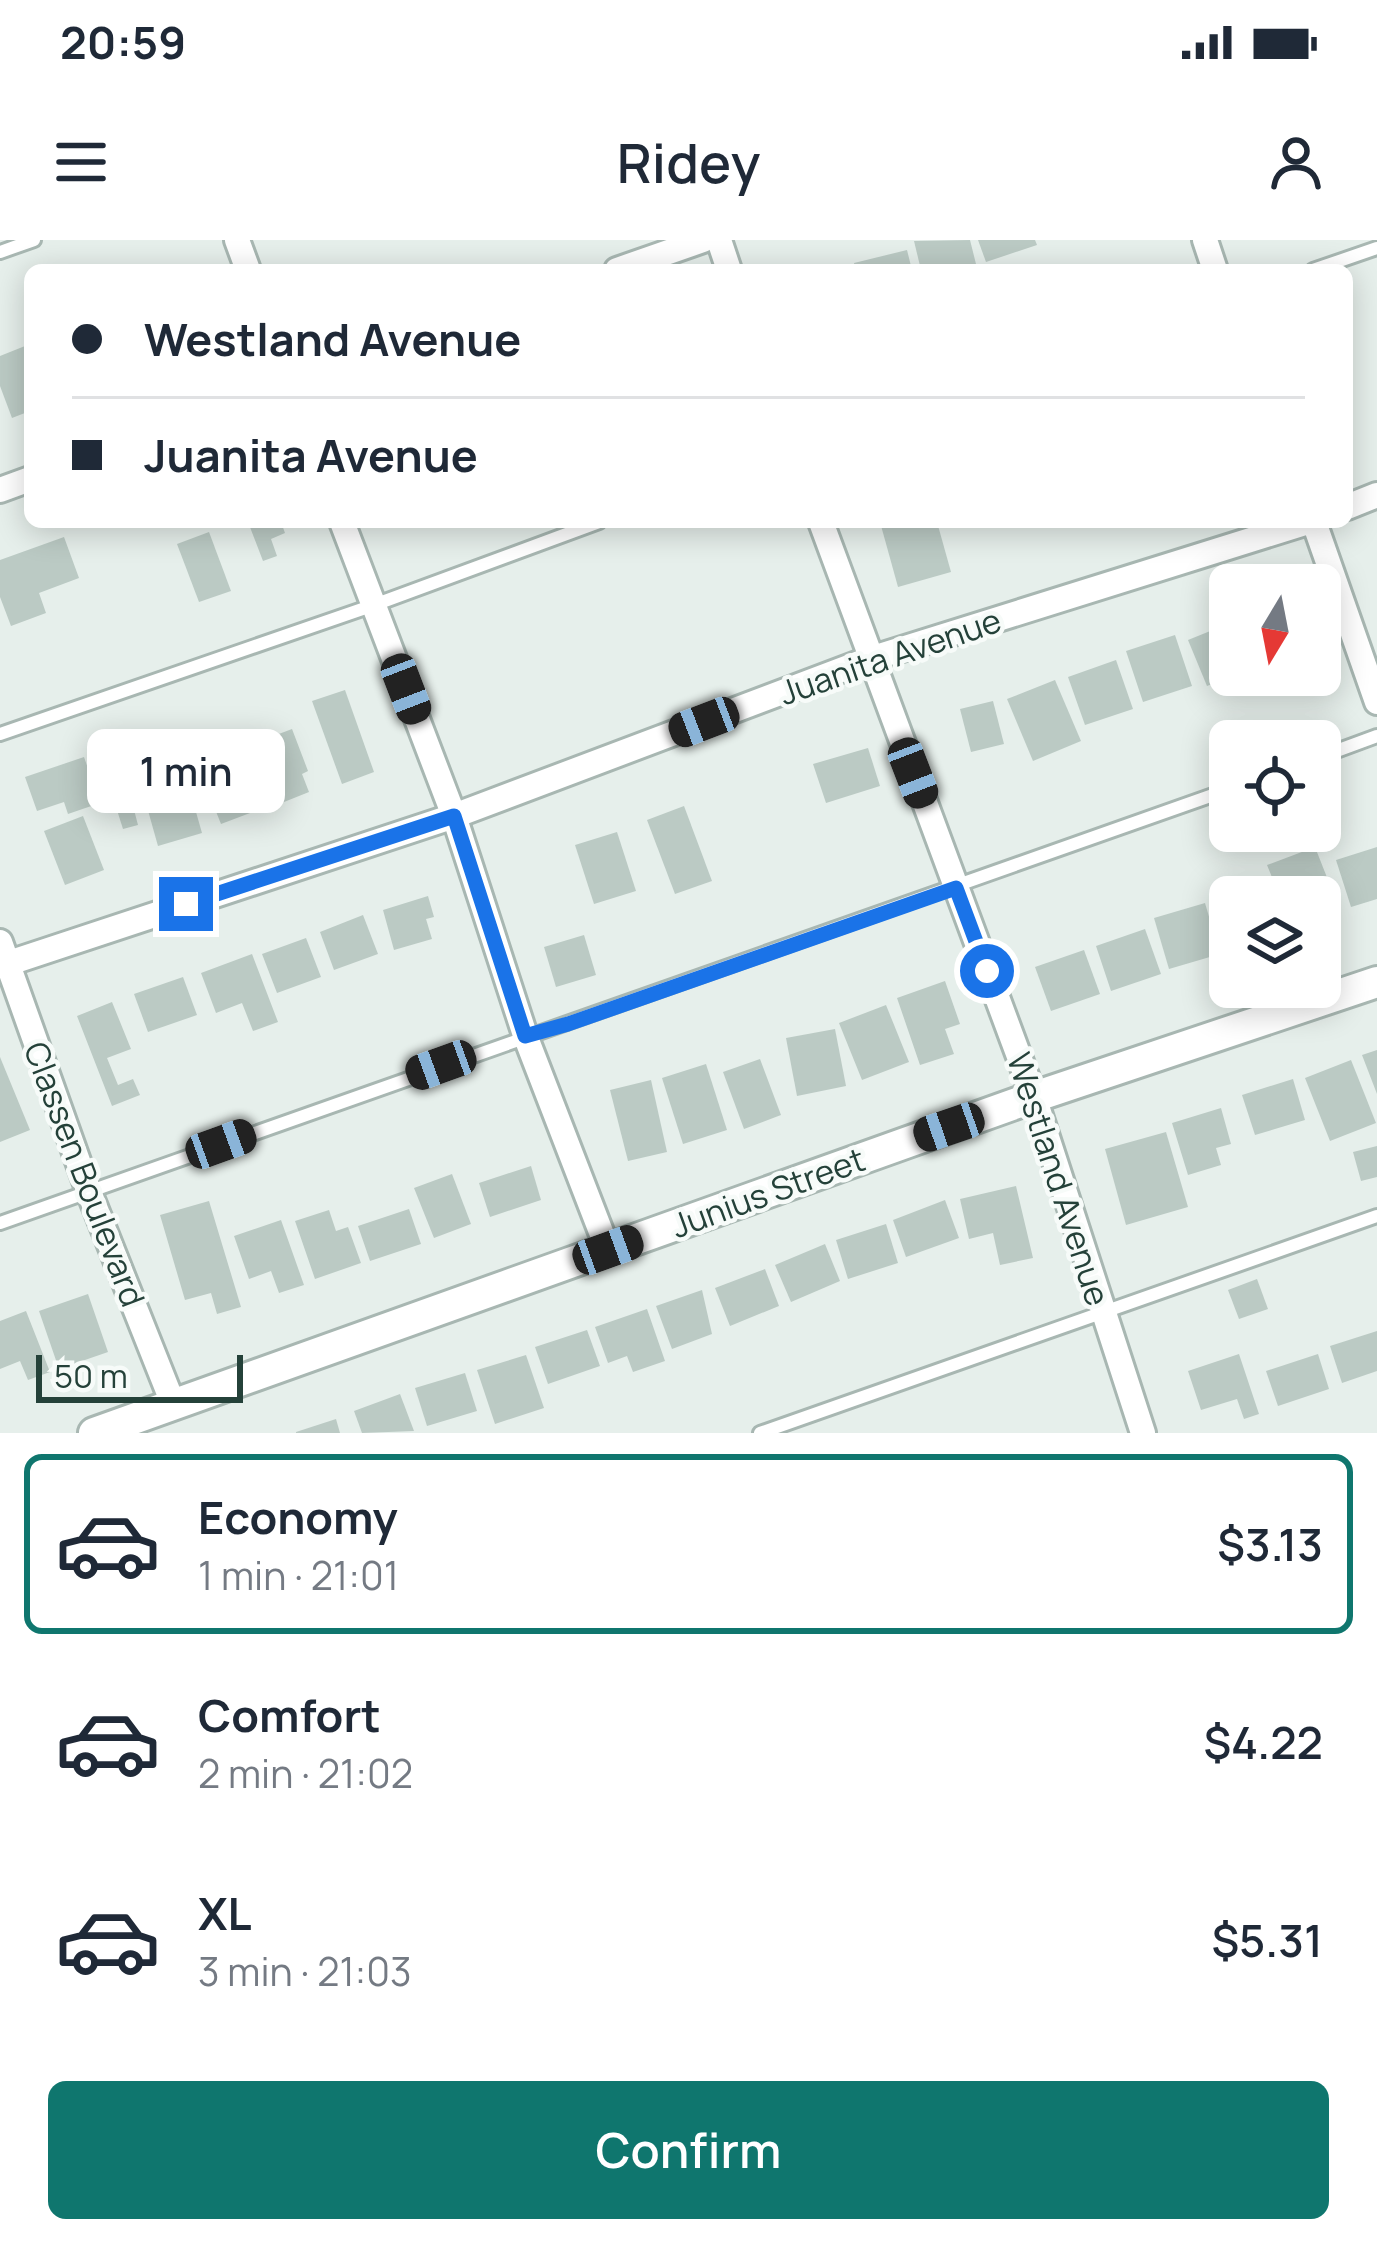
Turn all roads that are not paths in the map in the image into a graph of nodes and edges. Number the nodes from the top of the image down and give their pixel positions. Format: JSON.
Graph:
{"nodes":[{"id":1,"x":34,"y":240,"type":"edge"},
{"id":2,"x":703,"y":240,"type":"edge"},
{"id":3,"x":1377,"y":248,"type":"edge"},
{"id":4,"x":0,"y":252,"type":"edge"},
{"id":5,"x":634,"y":264,"type":"edge"},
{"id":6,"x":1330,"y":264,"type":"edge"},
{"id":7,"x":344,"y":528,"type":"edge"},
{"id":8,"x":583,"y":528,"type":"edge"},
{"id":9,"x":823,"y":528,"type":"edge"},
{"id":10,"x":1292,"y":528,"type":"edge"},
{"id":11,"x":1313,"y":528,"type":"edge"},
{"id":12,"x":374,"y":605,"type":"junction"},
{"id":13,"x":870,"y":659,"type":"junction"},
{"id":14,"x":1377,"y":702,"type":"edge"},
{"id":15,"x":0,"y":734,"type":"edge"},
{"id":16,"x":1377,"y":736,"type":"edge"},
{"id":17,"x":1341,"y":749,"type":"edge"},
{"id":18,"x":1209,"y":797,"type":"edge"},
{"id":19,"x":454,"y":816,"type":"junction"},
{"id":20,"x":956,"y":888,"type":"junction"},
{"id":21,"x":2,"y":957,"type":"edge"},
{"id":22,"x":1377,"y":982,"type":"edge"},
{"id":23,"x":525,"y":1036,"type":"junction"},
{"id":24,"x":1034,"y":1097,"type":"junction"},
{"id":25,"x":88,"y":1192,"type":"junction"},
{"id":26,"x":1377,"y":1216,"type":"edge"},
{"id":27,"x":0,"y":1222,"type":"edge"},
{"id":28,"x":608,"y":1250,"type":"junction"},
{"id":29,"x":1103,"y":1310,"type":"junction"},
{"id":30,"x":174,"y":1406,"type":"junction"},
{"id":31,"x":94,"y":1433,"type":"edge"},
{"id":32,"x":760,"y":1433,"type":"edge"},
{"id":33,"x":1143,"y":1433,"type":"edge"}],
"edges":[{"from":1,"to":4,"type":"lane"},
{"from":2,"to":5,"type":"street"},
{"from":3,"to":6,"type":"lane"},
{"from":7,"to":12,"type":"street"},
{"from":8,"to":12,"type":"lane"},
{"from":9,"to":13,"type":"street","name":"Westland Avenue"},
{"from":10,"to":13,"type":"street","name":"Juanita Avenue"},
{"from":11,"to":14,"type":"street"},
{"from":12,"to":15,"type":"lane"},
{"from":12,"to":19,"type":"street"},
{"from":13,"to":19,"type":"street","name":"Juanita Avenue"},
{"from":13,"to":20,"type":"street","name":"Westland Avenue"},
{"from":16,"to":17,"type":"lane"},
{"from":18,"to":20,"type":"lane"},
{"from":19,"to":21,"type":"street","name":"Juanita Avenue"},
{"from":19,"to":23,"type":"street"},
{"from":20,"to":23,"type":"lane"},
{"from":20,"to":24,"type":"street","name":"Westland Avenue"},
{"from":21,"to":25,"type":"street","name":"Classen Boulevard"},
{"from":22,"to":24,"type":"street","name":"Junius Street"},
{"from":23,"to":25,"type":"lane"},
{"from":23,"to":28,"type":"street"},
{"from":24,"to":28,"type":"street","name":"Junius Street"},
{"from":24,"to":29,"type":"street","name":"Westland Avenue"},
{"from":25,"to":27,"type":"lane"},
{"from":25,"to":30,"type":"street","name":"Classen Boulevard"},
{"from":26,"to":29,"type":"lane"},
{"from":28,"to":30,"type":"street","name":"Junius Street"},
{"from":29,"to":32,"type":"lane"},
{"from":29,"to":33,"type":"street","name":"Westland Avenue"},
{"from":30,"to":31,"type":"street","name":"Junius Street"}]}
